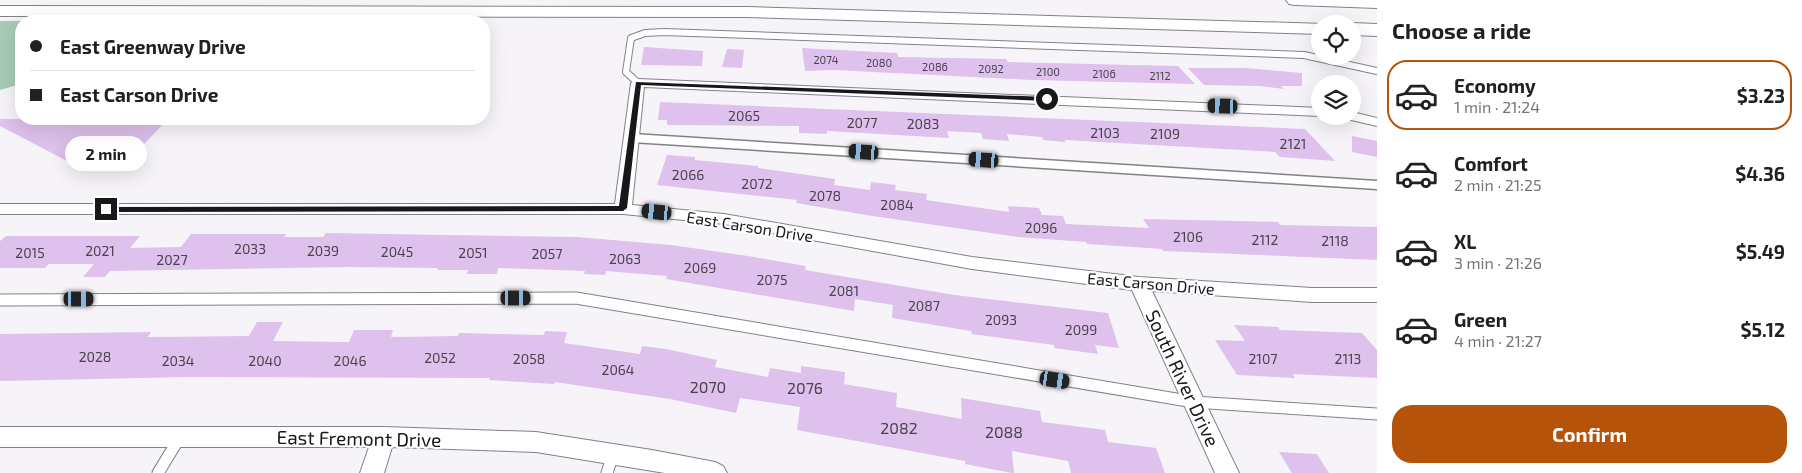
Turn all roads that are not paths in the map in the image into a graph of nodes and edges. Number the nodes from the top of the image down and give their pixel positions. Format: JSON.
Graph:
{"nodes":[{"id":1,"x":1295,"y":0,"type":"edge"},
{"id":2,"x":1377,"y":3,"type":"edge"},
{"id":3,"x":0,"y":11,"type":"edge"},
{"id":4,"x":1311,"y":28,"type":"edge"},
{"id":5,"x":1361,"y":29,"type":"edge"},
{"id":6,"x":1377,"y":30,"type":"edge"},
{"id":7,"x":1377,"y":71,"type":"edge"},
{"id":8,"x":638,"y":83,"type":"junction"},
{"id":9,"x":1311,"y":112,"type":"edge"},
{"id":10,"x":1361,"y":118,"type":"edge"},
{"id":11,"x":1377,"y":122,"type":"edge"},
{"id":12,"x":632,"y":138,"type":"junction"},
{"id":13,"x":1377,"y":185,"type":"edge"},
{"id":14,"x":0,"y":208,"type":"edge"},
{"id":15,"x":623,"y":208,"type":"junction"},
{"id":16,"x":1139,"y":284,"type":"junction"},
{"id":17,"x":1377,"y":295,"type":"edge"},
{"id":18,"x":0,"y":300,"type":"edge"},
{"id":19,"x":1194,"y":402,"type":"junction"},
{"id":20,"x":1377,"y":414,"type":"edge"},
{"id":21,"x":0,"y":436,"type":"edge"},
{"id":22,"x":180,"y":436,"type":"junction"},
{"id":23,"x":384,"y":436,"type":"junction"},
{"id":24,"x":610,"y":463,"type":"edge"},
{"id":25,"x":158,"y":473,"type":"edge"},
{"id":26,"x":372,"y":473,"type":"edge"},
{"id":27,"x":715,"y":473,"type":"edge"},
{"id":28,"x":1227,"y":473,"type":"edge"}],
"edges":[{"from":1,"to":2,"type":"highway"},
{"from":3,"to":4,"type":"highway"},
{"from":5,"to":6,"type":"highway"},
{"from":7,"to":8,"type":"lane"},
{"from":8,"to":9,"type":"street"},
{"from":8,"to":12,"type":"street"},
{"from":10,"to":11,"type":"street"},
{"from":12,"to":13,"type":"lane"},
{"from":12,"to":15,"type":"street"},
{"from":14,"to":15,"type":"street","name":"East Carson Drive"},
{"from":15,"to":16,"type":"street","name":"East Carson Drive"},
{"from":16,"to":17,"type":"street","name":"East Carson Drive"},
{"from":16,"to":19,"type":"street","name":"South River Drive"},
{"from":18,"to":19,"type":"lane"},
{"from":19,"to":20,"type":"lane"},
{"from":19,"to":28,"type":"street","name":"South River Drive"},
{"from":21,"to":22,"type":"street","name":"East Fremont Drive"},
{"from":22,"to":23,"type":"street","name":"East Fremont Drive"},
{"from":22,"to":25,"type":"lane"},
{"from":23,"to":24,"type":"street","name":"East Fremont Drive"},
{"from":23,"to":26,"type":"street"},
{"from":24,"to":27,"type":"street","name":"East Fremont Drive"}]}
